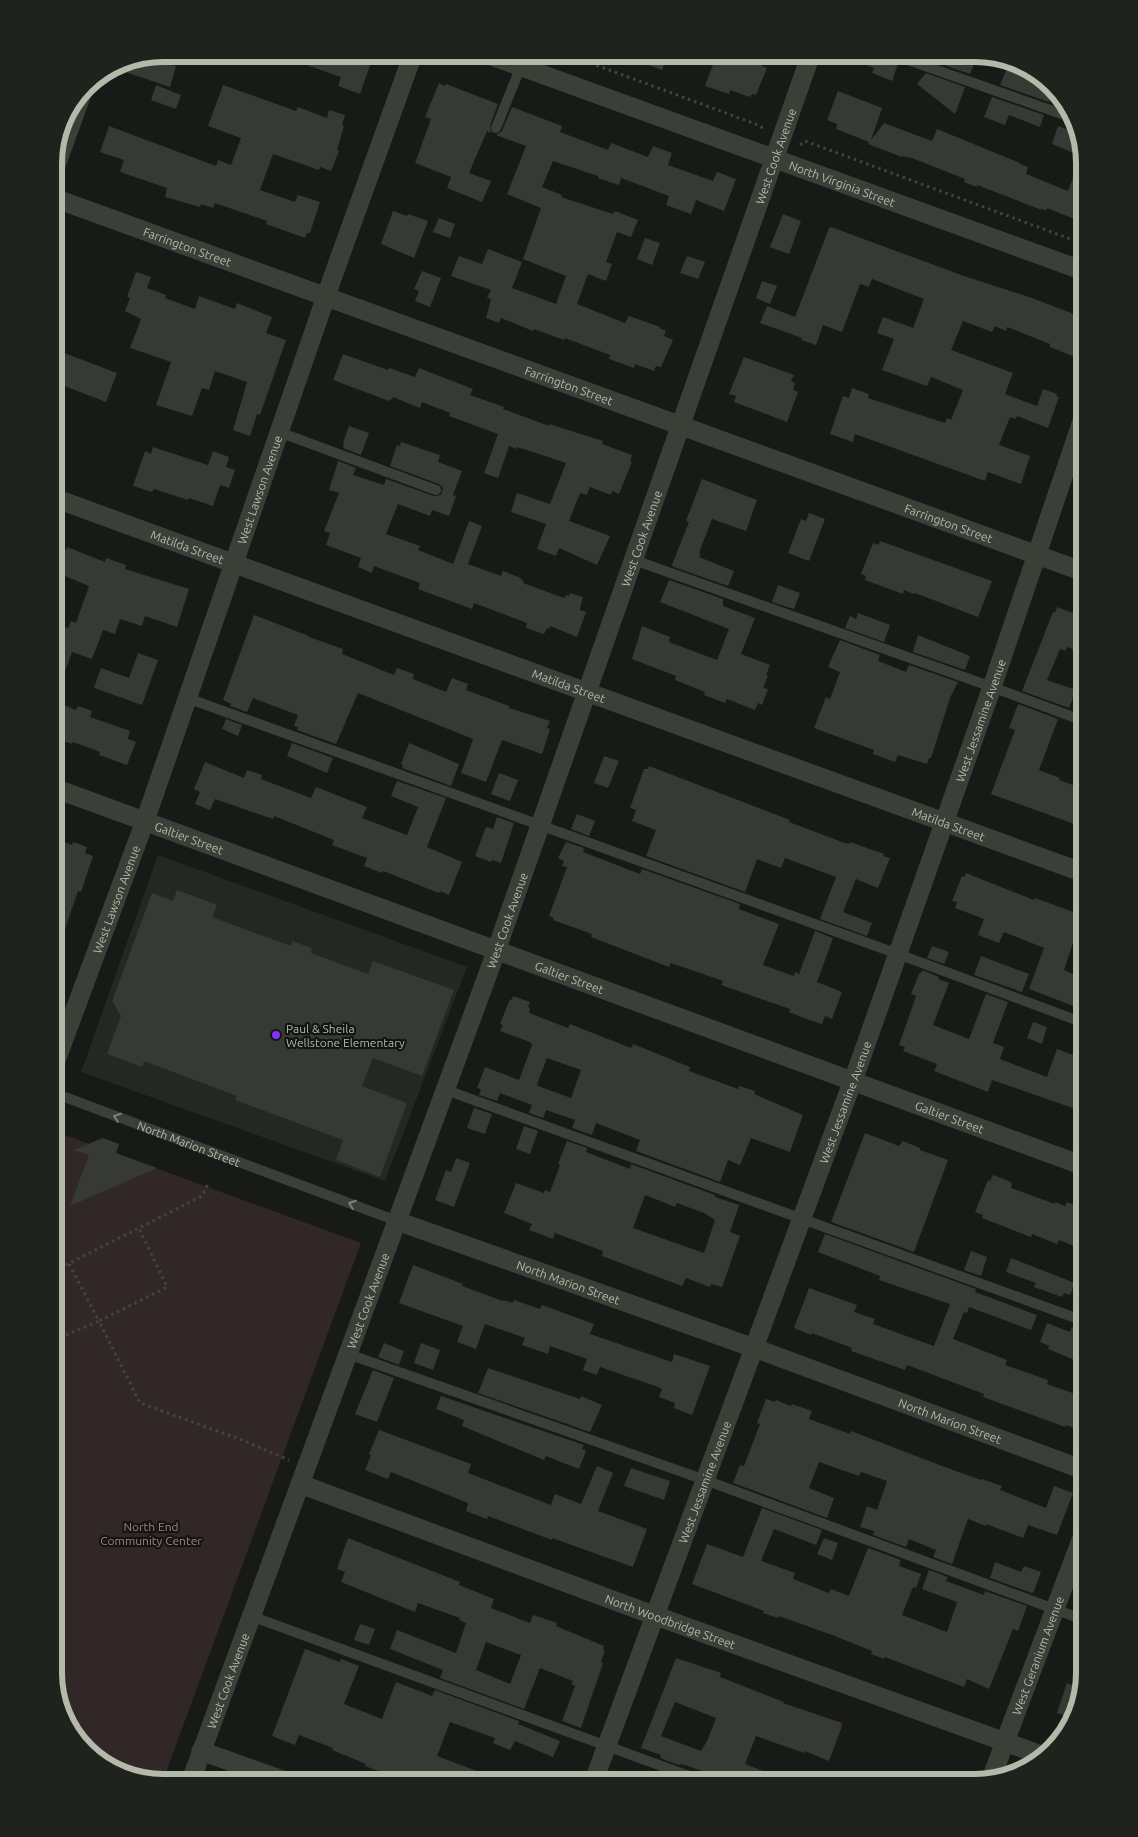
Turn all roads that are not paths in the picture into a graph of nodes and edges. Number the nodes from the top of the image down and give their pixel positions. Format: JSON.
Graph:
{"nodes":[{"id":1,"x":410,"y":63,"type":"edge"},
{"id":2,"x":512,"y":63,"type":"edge"},
{"id":3,"x":808,"y":63,"type":"edge"},
{"id":4,"x":917,"y":63,"type":"edge"},
{"id":5,"x":520,"y":66,"type":"junction"},
{"id":6,"x":1062,"y":114,"type":"edge"},
{"id":7,"x":72,"y":121,"type":"edge"},
{"id":8,"x":496,"y":128,"type":"dead end"},
{"id":9,"x":67,"y":134,"type":"edge"},
{"id":10,"x":774,"y":158,"type":"junction"},
{"id":11,"x":63,"y":201,"type":"edge"},
{"id":12,"x":1076,"y":268,"type":"edge"},
{"id":13,"x":326,"y":296,"type":"junction"},
{"id":14,"x":682,"y":425,"type":"junction"},
{"id":15,"x":279,"y":432,"type":"junction"},
{"id":16,"x":1076,"y":438,"type":"edge"},
{"id":17,"x":436,"y":490,"type":"dead end"},
{"id":18,"x":63,"y":501,"type":"edge"},
{"id":19,"x":1036,"y":553,"type":"junction"},
{"id":20,"x":634,"y":560,"type":"junction"},
{"id":21,"x":234,"y":564,"type":"junction"},
{"id":22,"x":1076,"y":569,"type":"edge"},
{"id":23,"x":992,"y":687,"type":"junction"},
{"id":24,"x":588,"y":692,"type":"junction"},
{"id":25,"x":187,"y":698,"type":"junction"},
{"id":26,"x":1076,"y":719,"type":"edge"},
{"id":27,"x":63,"y":791,"type":"edge"},
{"id":28,"x":144,"y":821,"type":"junction"},
{"id":29,"x":944,"y":822,"type":"junction"},
{"id":30,"x":541,"y":826,"type":"junction"},
{"id":31,"x":1076,"y":870,"type":"edge"},
{"id":32,"x":496,"y":950,"type":"junction"},
{"id":33,"x":898,"y":954,"type":"junction"},
{"id":34,"x":1076,"y":1020,"type":"edge"},
{"id":35,"x":63,"y":1042,"type":"edge"},
{"id":36,"x":852,"y":1080,"type":"junction"},
{"id":37,"x":446,"y":1090,"type":"junction"},
{"id":38,"x":63,"y":1096,"type":"edge"},
{"id":39,"x":1076,"y":1163,"type":"edge"},
{"id":40,"x":801,"y":1218,"type":"junction"},
{"id":41,"x":397,"y":1221,"type":"junction"},
{"id":42,"x":1076,"y":1318,"type":"edge"},
{"id":43,"x":754,"y":1348,"type":"junction"},
{"id":44,"x":348,"y":1354,"type":"junction"},
{"id":45,"x":1076,"y":1467,"type":"edge"},
{"id":46,"x":705,"y":1480,"type":"junction"},
{"id":47,"x":300,"y":1484,"type":"junction"},
{"id":48,"x":1076,"y":1554,"type":"edge"},
{"id":49,"x":1055,"y":1610,"type":"junction"},
{"id":50,"x":654,"y":1615,"type":"junction"},
{"id":51,"x":251,"y":1616,"type":"junction"},
{"id":52,"x":1076,"y":1617,"type":"edge"},
{"id":53,"x":1005,"y":1742,"type":"junction"},
{"id":54,"x":607,"y":1746,"type":"junction"},
{"id":55,"x":201,"y":1751,"type":"junction"},
{"id":56,"x":1035,"y":1753,"type":"edge"},
{"id":57,"x":993,"y":1773,"type":"edge"},
{"id":58,"x":193,"y":1774,"type":"edge"},
{"id":59,"x":266,"y":1774,"type":"edge"},
{"id":60,"x":596,"y":1774,"type":"edge"},
{"id":61,"x":683,"y":1774,"type":"edge"}],
"edges":[{"from":1,"to":13,"type":"street","name":"West Lawson Avenue"},
{"from":2,"to":5,"type":"street","name":"North Virginia Street"},
{"from":3,"to":10,"type":"street","name":"West Cook Avenue"},
{"from":4,"to":6,"type":"lane"},
{"from":5,"to":8,"type":"lane"},
{"from":5,"to":10,"type":"street","name":"North Virginia Street"},
{"from":7,"to":9,"type":"street"},
{"from":10,"to":12,"type":"street","name":"North Virginia Street"},
{"from":10,"to":14,"type":"street","name":"West Cook Avenue"},
{"from":11,"to":13,"type":"street","name":"Farrington Street"},
{"from":13,"to":14,"type":"street","name":"Farrington Street"},
{"from":13,"to":15,"type":"street","name":"West Lawson Avenue"},
{"from":14,"to":19,"type":"street","name":"Farrington Street"},
{"from":14,"to":20,"type":"street","name":"West Cook Avenue"},
{"from":15,"to":17,"type":"lane"},
{"from":15,"to":21,"type":"street","name":"West Lawson Avenue"},
{"from":16,"to":19,"type":"street","name":"West Jessamine Avenue"},
{"from":18,"to":21,"type":"street","name":"Matilda Street"},
{"from":19,"to":22,"type":"street","name":"Farrington Street"},
{"from":19,"to":23,"type":"street","name":"West Jessamine Avenue"},
{"from":20,"to":23,"type":"lane"},
{"from":20,"to":24,"type":"street","name":"West Cook Avenue"},
{"from":21,"to":24,"type":"street","name":"Matilda Street"},
{"from":21,"to":25,"type":"street","name":"West Lawson Avenue"},
{"from":23,"to":26,"type":"lane"},
{"from":23,"to":29,"type":"street","name":"West Jessamine Avenue"},
{"from":24,"to":29,"type":"street","name":"Matilda Street"},
{"from":24,"to":30,"type":"street","name":"West Cook Avenue"},
{"from":25,"to":28,"type":"street","name":"West Lawson Avenue"},
{"from":25,"to":30,"type":"lane"},
{"from":27,"to":28,"type":"street","name":"Galtier Street"},
{"from":28,"to":32,"type":"street","name":"Galtier Street"},
{"from":28,"to":35,"type":"street","name":"West Lawson Avenue"},
{"from":29,"to":31,"type":"street","name":"Matilda Street"},
{"from":29,"to":33,"type":"street","name":"West Jessamine Avenue"},
{"from":30,"to":32,"type":"street","name":"West Cook Avenue"},
{"from":30,"to":33,"type":"lane"},
{"from":32,"to":36,"type":"street","name":"Galtier Street"},
{"from":32,"to":37,"type":"street","name":"West Cook Avenue"},
{"from":33,"to":34,"type":"lane"},
{"from":33,"to":36,"type":"street","name":"West Jessamine Avenue"},
{"from":36,"to":39,"type":"street","name":"Galtier Street"},
{"from":36,"to":40,"type":"street","name":"West Jessamine Avenue"},
{"from":37,"to":40,"type":"lane"},
{"from":37,"to":41,"type":"street","name":"West Cook Avenue"},
{"from":41,"to":38,"type":"lane","name":"North Marion Street","one_way":true},
{"from":40,"to":42,"type":"lane"},
{"from":40,"to":43,"type":"street","name":"West Jessamine Avenue"},
{"from":41,"to":43,"type":"street","name":"North Marion Street"},
{"from":41,"to":44,"type":"street","name":"West Cook Avenue"},
{"from":43,"to":45,"type":"street","name":"North Marion Street"},
{"from":43,"to":46,"type":"street","name":"West Jessamine Avenue"},
{"from":44,"to":46,"type":"lane"},
{"from":44,"to":47,"type":"street","name":"West Cook Avenue"},
{"from":46,"to":49,"type":"lane"},
{"from":46,"to":50,"type":"street","name":"West Jessamine Avenue"},
{"from":47,"to":50,"type":"street","name":"North Woodbridge Street"},
{"from":47,"to":51,"type":"street","name":"West Cook Avenue"},
{"from":48,"to":49,"type":"street","name":"West Geranium Avenue"},
{"from":49,"to":52,"type":"lane"},
{"from":49,"to":53,"type":"street","name":"West Geranium Avenue"},
{"from":50,"to":53,"type":"street","name":"North Woodbridge Street"},
{"from":50,"to":54,"type":"street","name":"West Jessamine Avenue"},
{"from":51,"to":54,"type":"lane"},
{"from":51,"to":55,"type":"street","name":"West Cook Avenue"},
{"from":53,"to":56,"type":"street","name":"North Woodbridge Street"},
{"from":53,"to":57,"type":"street","name":"West Geranium Avenue"},
{"from":54,"to":60,"type":"street","name":"West Jessamine Avenue"},
{"from":54,"to":61,"type":"lane"},
{"from":55,"to":58,"type":"street","name":"West Cook Avenue"},
{"from":55,"to":59,"type":"street"}]}
